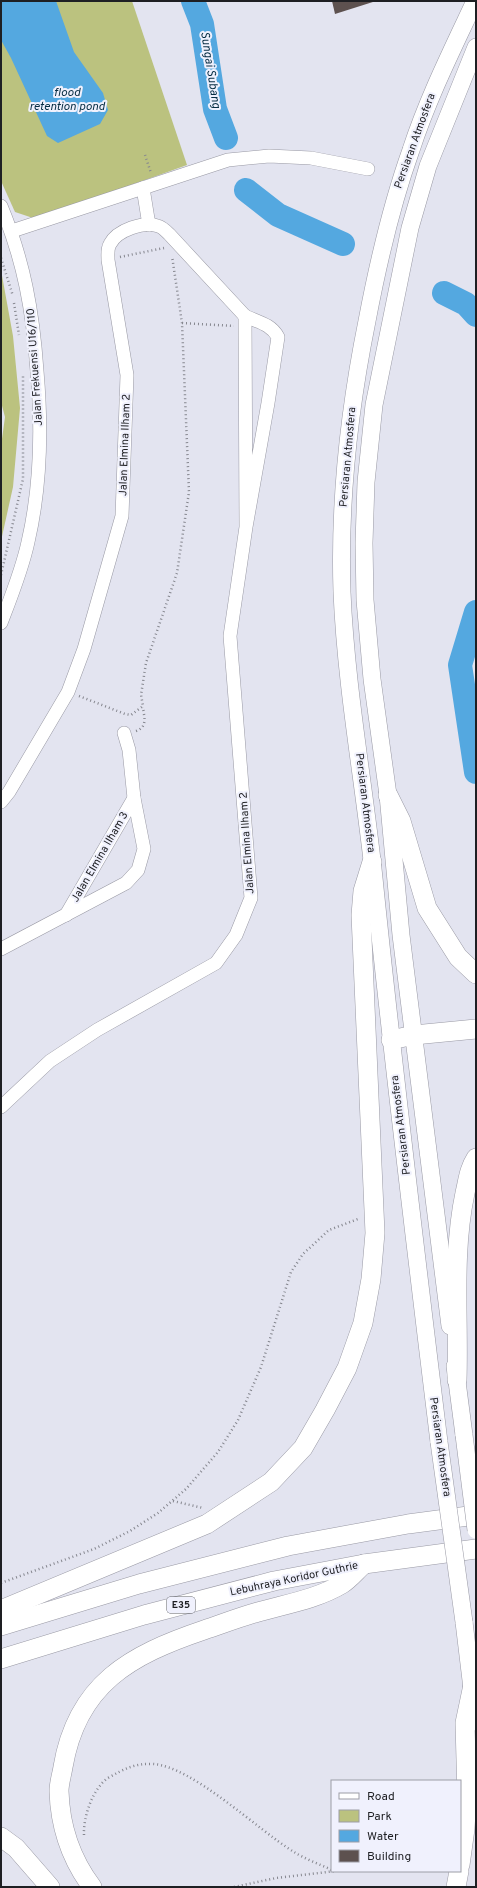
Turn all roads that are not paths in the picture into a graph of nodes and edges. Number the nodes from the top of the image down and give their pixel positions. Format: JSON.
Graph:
{"nodes":[{"id":1,"x":475,"y":1,"type":"edge"},
{"id":2,"x":476,"y":47,"type":"edge"},
{"id":3,"x":368,"y":169,"type":"dead end"},
{"id":4,"x":143,"y":188,"type":"junction"},
{"id":5,"x":1,"y":206,"type":"edge"},
{"id":6,"x":149,"y":225,"type":"junction"},
{"id":7,"x":12,"y":231,"type":"junction"},
{"id":8,"x":246,"y":322,"type":"junction"},
{"id":9,"x":246,"y":527,"type":"junction"},
{"id":10,"x":1,"y":623,"type":"edge"},
{"id":11,"x":124,"y":733,"type":"road end"},
{"id":12,"x":388,"y":795,"type":"junction"},
{"id":13,"x":134,"y":798,"type":"junction"},
{"id":14,"x":1,"y":802,"type":"edge"},
{"id":15,"x":372,"y":862,"type":"junction"},
{"id":16,"x":66,"y":915,"type":"junction"},
{"id":17,"x":1,"y":948,"type":"edge"},
{"id":18,"x":476,"y":974,"type":"edge"},
{"id":19,"x":476,"y":1029,"type":"edge"},
{"id":20,"x":414,"y":1036,"type":"junction"},
{"id":21,"x":390,"y":1040,"type":"junction"},
{"id":22,"x":1,"y":1107,"type":"edge"},
{"id":23,"x":476,"y":1158,"type":"edge"},
{"id":24,"x":457,"y":1380,"type":"junction"},
{"id":25,"x":476,"y":1506,"type":"edge"},
{"id":26,"x":476,"y":1515,"type":"edge"},
{"id":27,"x":408,"y":1524,"type":"junction"},
{"id":28,"x":476,"y":1530,"type":"edge"},
{"id":29,"x":476,"y":1549,"type":"edge"},
{"id":30,"x":364,"y":1564,"type":"junction"},
{"id":31,"x":1,"y":1610,"type":"edge"},
{"id":32,"x":1,"y":1626,"type":"edge"},
{"id":33,"x":1,"y":1659,"type":"edge"},
{"id":34,"x":473,"y":1685,"type":"junction"},
{"id":35,"x":476,"y":1722,"type":"edge"},
{"id":36,"x":1,"y":1837,"type":"edge"},
{"id":37,"x":461,"y":1859,"type":"edge"},
{"id":38,"x":459,"y":1872,"type":"edge"},
{"id":39,"x":50,"y":1887,"type":"edge"},
{"id":40,"x":92,"y":1887,"type":"edge"},
{"id":41,"x":456,"y":1887,"type":"edge"}],
"edges":[{"from":1,"to":15,"type":"main road","name":"Persiaran Atmosfera"},
{"from":2,"to":12,"type":"main road","name":"Persiaran Atmosfera"},
{"from":3,"to":4,"type":"street"},
{"from":4,"to":6,"type":"street"},
{"from":4,"to":7,"type":"street"},
{"from":5,"to":7,"type":"street","name":"Jalan Frekuensi U16/110"},
{"from":6,"to":8,"type":"street","name":"Jalan Elmina Ilham 2"},
{"from":6,"to":14,"type":"street","name":"Jalan Elmina Ilham 2"},
{"from":7,"to":10,"type":"street","name":"Jalan Frekuensi U16/110"},
{"from":8,"to":9,"type":"street","name":"Jalan Elmina Ilham 2"},
{"from":8,"to":9,"type":"street","name":"Jalan Elmina Ilham 2"},
{"from":9,"to":22,"type":"street","name":"Jalan Elmina Ilham 2"},
{"from":11,"to":13,"type":"street","name":"Jalan Elmina Ilham 3"},
{"from":12,"to":18,"type":"highway"},
{"from":12,"to":20,"type":"main road","name":"Persiaran Atmosfera"},
{"from":13,"to":16,"type":"street","name":"Jalan Elmina Ilham 3"},
{"from":13,"to":16,"type":"street","name":"Jalan Elmina Ilham 3"},
{"from":15,"to":21,"type":"main road","name":"Persiaran Atmosfera"},
{"from":15,"to":31,"type":"highway"},
{"from":16,"to":17,"type":"street","name":"Jalan Elmina Ilham 3"},
{"from":19,"to":20,"type":"highway"},
{"from":20,"to":21,"type":"highway"},
{"from":20,"to":24,"type":"main road","name":"Persiaran Atmosfera"},
{"from":21,"to":34,"type":"main road","name":"Persiaran Atmosfera","bridge":true},
{"from":23,"to":24,"type":"highway"},
{"from":24,"to":28,"type":"main road","name":"Persiaran Atmosfera","bridge":true},
{"from":25,"to":27,"type":"highway"},
{"from":26,"to":27,"type":"highway"},
{"from":27,"to":32,"type":"highway"},
{"from":29,"to":30,"type":"highway","name":"Lebuhraya Koridor Guthrie","number":"E35"},
{"from":30,"to":33,"type":"highway","name":"Lebuhraya Koridor Guthrie","number":"E35"},
{"from":30,"to":40,"type":"highway"},
{"from":34,"to":35,"type":"main road","name":"Persiaran Atmosfera"},
{"from":34,"to":37,"type":"highway"},
{"from":36,"to":39,"type":"highway"},
{"from":38,"to":41,"type":"highway"}]}
